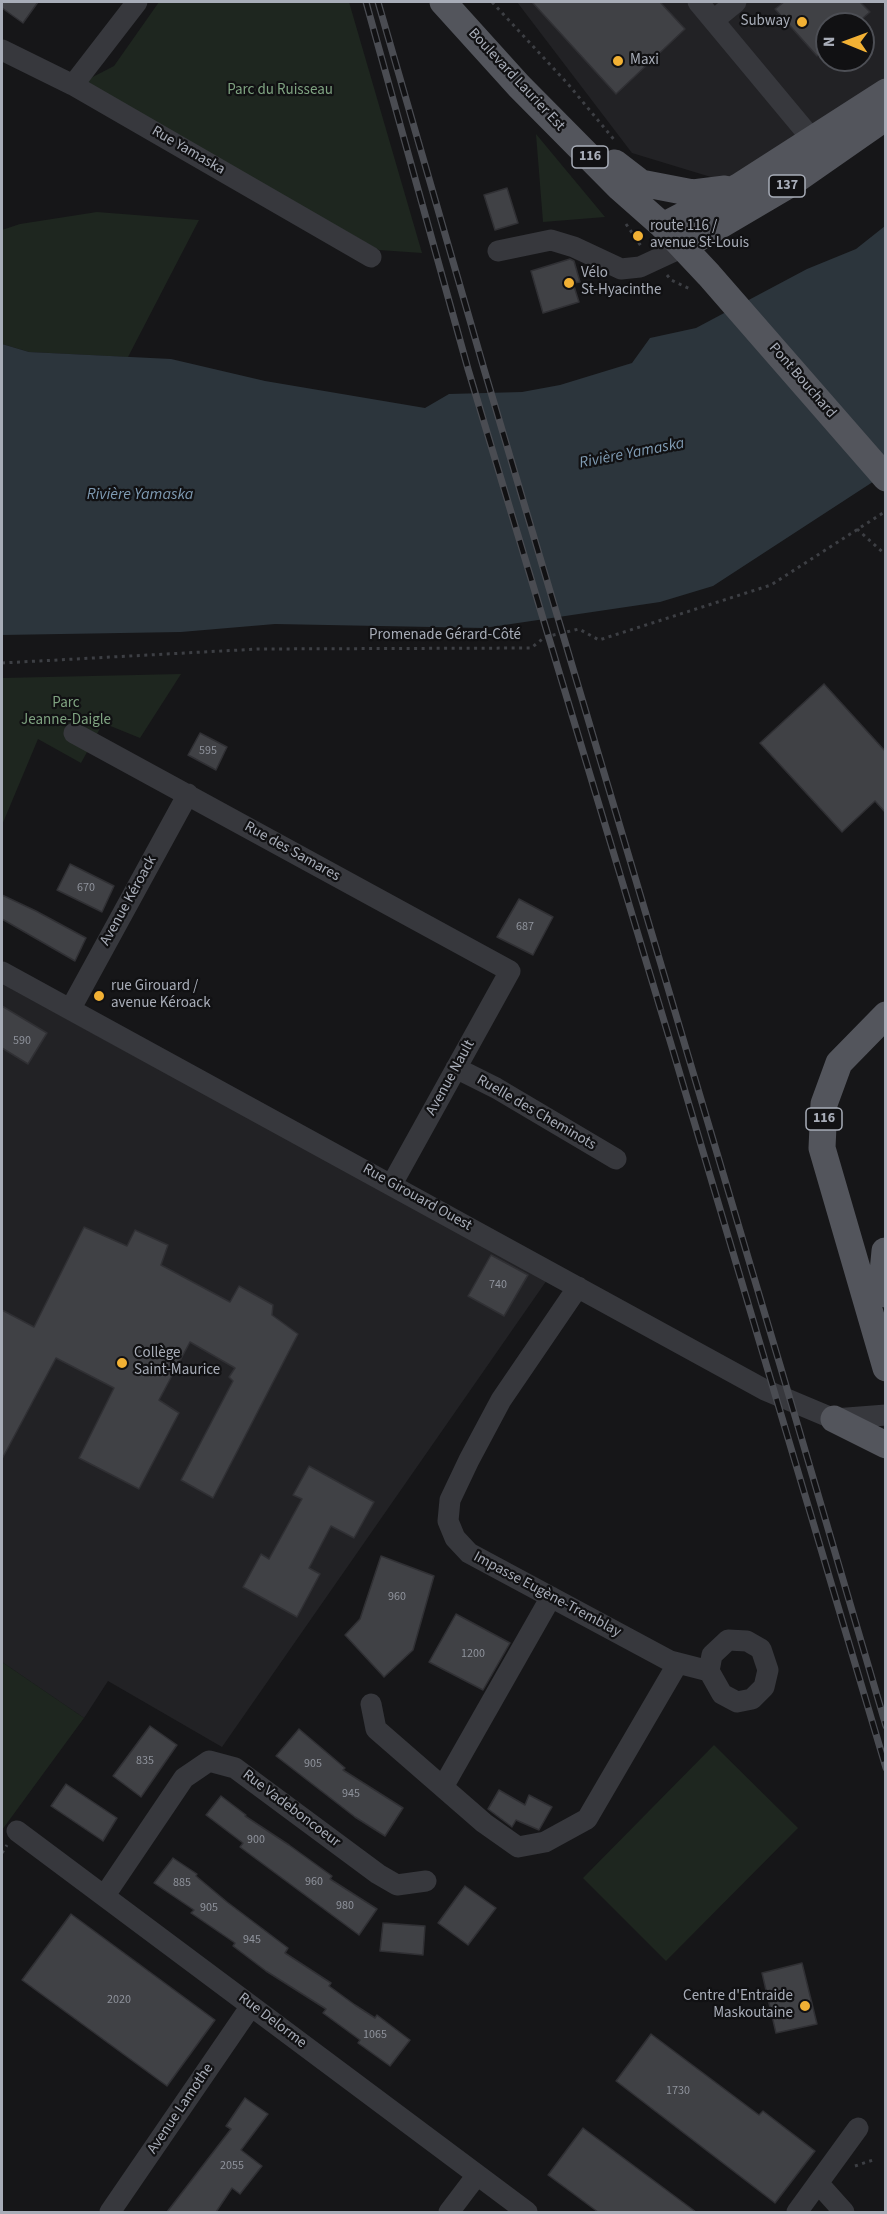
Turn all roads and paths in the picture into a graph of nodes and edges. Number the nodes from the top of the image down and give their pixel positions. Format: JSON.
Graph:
{"nodes":[{"id":1,"x":138,"y":2,"type":"edge"},
{"id":2,"x":443,"y":2,"type":"edge"},
{"id":3,"x":492,"y":2,"type":"edge"},
{"id":4,"x":698,"y":2,"type":"edge"},
{"id":5,"x":736,"y":2,"type":"edge"},
{"id":6,"x":714,"y":20,"type":"junction"},
{"id":7,"x":2,"y":50,"type":"edge"},
{"id":8,"x":73,"y":85,"type":"junction"},
{"id":9,"x":519,"y":86,"type":"junction"},
{"id":10,"x":885,"y":92,"type":"edge"},
{"id":11,"x":885,"y":117,"type":"edge"},
{"id":12,"x":812,"y":139,"type":"junction"},
{"id":13,"x":620,"y":147,"type":"dead end"},
{"id":14,"x":738,"y":187,"type":"junction"},
{"id":15,"x":659,"y":223,"type":"junction"},
{"id":16,"x":632,"y":234,"type":"dead end"},
{"id":17,"x":683,"y":247,"type":"junction"},
{"id":18,"x":498,"y":251,"type":"dead end"},
{"id":19,"x":371,"y":257,"type":"dead end"},
{"id":20,"x":653,"y":261,"type":"junction"},
{"id":21,"x":707,"y":289,"type":"junction"},
{"id":22,"x":885,"y":478,"type":"edge"},
{"id":23,"x":885,"y":511,"type":"edge"},
{"id":24,"x":857,"y":529,"type":"junction"},
{"id":25,"x":885,"y":555,"type":"edge"},
{"id":26,"x":2,"y":663,"type":"edge"},
{"id":27,"x":74,"y":733,"type":"dead end"},
{"id":28,"x":188,"y":795,"type":"junction"},
{"id":29,"x":510,"y":971,"type":"joint"},
{"id":30,"x":2,"y":972,"type":"edge"},
{"id":31,"x":71,"y":1008,"type":"junction"},
{"id":32,"x":885,"y":1015,"type":"edge"},
{"id":33,"x":456,"y":1068,"type":"junction"},
{"id":34,"x":616,"y":1159,"type":"dead end"},
{"id":35,"x":392,"y":1184,"type":"junction"},
{"id":36,"x":850,"y":1241,"type":"junction"},
{"id":37,"x":885,"y":1250,"type":"edge"},
{"id":38,"x":578,"y":1287,"type":"junction"},
{"id":39,"x":885,"y":1294,"type":"edge"},
{"id":40,"x":885,"y":1368,"type":"edge"},
{"id":41,"x":885,"y":1415,"type":"edge"},
{"id":42,"x":834,"y":1419,"type":"junction"},
{"id":43,"x":885,"y":1445,"type":"edge"},
{"id":44,"x":551,"y":1597,"type":"junction"},
{"id":45,"x":678,"y":1663,"type":"junction"},
{"id":46,"x":710,"y":1671,"type":"dead end"},
{"id":47,"x":371,"y":1704,"type":"dead end"},
{"id":48,"x":443,"y":1787,"type":"junction"},
{"id":49,"x":17,"y":1831,"type":"dead end"},
{"id":50,"x":426,"y":1881,"type":"dead end"},
{"id":51,"x":105,"y":1895,"type":"junction"},
{"id":52,"x":251,"y":2006,"type":"junction"},
{"id":53,"x":858,"y":2128,"type":"dead end"},
{"id":54,"x":477,"y":2175,"type":"junction"},
{"id":55,"x":818,"y":2183,"type":"junction"},
{"id":56,"x":110,"y":2212,"type":"edge"},
{"id":57,"x":449,"y":2212,"type":"edge"},
{"id":58,"x":527,"y":2212,"type":"edge"},
{"id":59,"x":797,"y":2212,"type":"edge"},
{"id":60,"x":844,"y":2212,"type":"edge"}],
"edges":[{"from":1,"to":8,"type":"street"},
{"from":2,"to":9,"type":"main road","name":"Boulevard Laurier Est","number":"116"},
{"from":3,"to":13,"type":"path"},
{"from":4,"to":6,"type":"street"},
{"from":5,"to":6,"type":"street"},
{"from":6,"to":12,"type":"street"},
{"from":7,"to":8,"type":"street","name":"Rue Yamaska"},
{"from":8,"to":19,"type":"street","name":"Rue Yamaska"},
{"from":9,"to":14,"type":"main road"},
{"from":9,"to":15,"type":"main road","name":"Boulevard Laurier Est","number":"116"},
{"from":10,"to":12,"type":"main road","number":"137"},
{"from":11,"to":17,"type":"main road","number":"137"},
{"from":12,"to":14,"type":"main road","number":"137"},
{"from":14,"to":15,"type":"main road","number":"137"},
{"from":15,"to":16,"type":"path"},
{"from":15,"to":17,"type":"main road","name":"Boulevard Laurier Est","number":"116"},
{"from":17,"to":20,"type":"street"},
{"from":17,"to":21,"type":"main road","name":"Boulevard Laurier Est","number":"116"},
{"from":18,"to":20,"type":"street"},
{"from":20,"to":21,"type":"path"},
{"from":21,"to":22,"type":"main road","name":"Pont Bouchard","number":"116"},
{"from":23,"to":24,"type":"path","name":"Promenade Gérard-Côté"},
{"from":24,"to":25,"type":"path"},
{"from":24,"to":26,"type":"path","name":"Promenade Gérard-Côté"},
{"from":27,"to":28,"type":"street","name":"Rue des Samares"},
{"from":28,"to":29,"type":"street","name":"Rue des Samares"},
{"from":28,"to":31,"type":"street","name":"Avenue Kéroack"},
{"from":29,"to":33,"type":"street","name":"Avenue Nault"},
{"from":30,"to":31,"type":"street","name":"Rue Girouard Ouest"},
{"from":31,"to":35,"type":"street","name":"Rue Girouard Ouest"},
{"from":32,"to":36,"type":"main road","number":"116"},
{"from":33,"to":34,"type":"street","name":"Ruelle des Cheminots"},
{"from":33,"to":35,"type":"street","name":"Avenue Nault"},
{"from":35,"to":38,"type":"street","name":"Rue Girouard Ouest"},
{"from":36,"to":37,"type":"main road"},
{"from":36,"to":40,"type":"main road","number":"116"},
{"from":37,"to":39,"type":"main road"},
{"from":38,"to":42,"type":"street","name":"Rue Girouard Ouest"},
{"from":38,"to":44,"type":"street","name":"Impasse Eugène-Tremblay"},
{"from":41,"to":42,"type":"street"},
{"from":42,"to":43,"type":"main road"},
{"from":44,"to":45,"type":"street","name":"Impasse Eugène-Tremblay"},
{"from":44,"to":48,"type":"street"},
{"from":45,"to":46,"type":"street","name":"Impasse Eugène-Tremblay"},
{"from":45,"to":48,"type":"street"},
{"from":47,"to":48,"type":"street"},
{"from":49,"to":51,"type":"street","name":"Rue Delorme"},
{"from":50,"to":51,"type":"street","name":"Rue Vadeboncoeur"},
{"from":51,"to":52,"type":"street","name":"Rue Delorme"},
{"from":52,"to":54,"type":"street","name":"Rue Delorme"},
{"from":52,"to":56,"type":"street","name":"Avenue Lamothe"},
{"from":53,"to":55,"type":"street"},
{"from":54,"to":57,"type":"street"},
{"from":54,"to":58,"type":"street","name":"Rue Delorme"},
{"from":55,"to":59,"type":"street"},
{"from":55,"to":60,"type":"street"}]}
